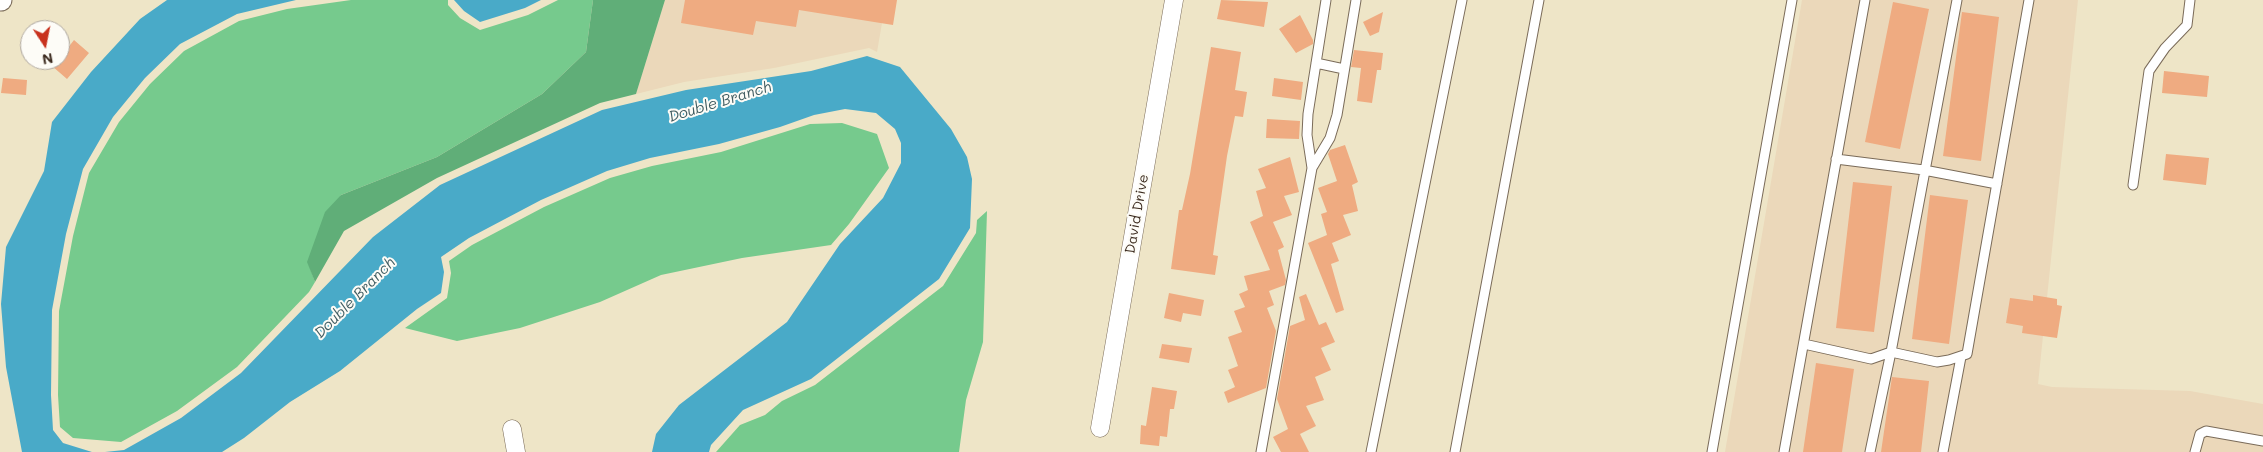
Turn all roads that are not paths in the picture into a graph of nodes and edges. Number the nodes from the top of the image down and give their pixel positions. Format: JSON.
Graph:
{"nodes":[{"id":1,"x":1174,"y":0,"type":"edge"},
{"id":2,"x":1326,"y":0,"type":"edge"},
{"id":3,"x":1356,"y":0,"type":"edge"},
{"id":4,"x":1462,"y":0,"type":"edge"},
{"id":5,"x":1539,"y":0,"type":"edge"},
{"id":6,"x":1792,"y":0,"type":"edge"},
{"id":7,"x":1864,"y":0,"type":"edge"},
{"id":8,"x":1957,"y":0,"type":"edge"},
{"id":9,"x":2029,"y":0,"type":"edge"},
{"id":10,"x":2190,"y":0,"type":"edge"},
{"id":11,"x":1316,"y":63,"type":"junction"},
{"id":12,"x":1344,"y":69,"type":"junction"},
{"id":13,"x":1836,"y":159,"type":"junction"},
{"id":14,"x":1312,"y":168,"type":"junction"},
{"id":15,"x":1924,"y":170,"type":"junction"},
{"id":16,"x":1997,"y":184,"type":"junction"},
{"id":17,"x":2133,"y":185,"type":"dead end"},
{"id":18,"x":1804,"y":344,"type":"junction"},
{"id":19,"x":1891,"y":352,"type":"junction"},
{"id":20,"x":1961,"y":357,"type":"junction"},
{"id":21,"x":1100,"y":428,"type":"dead end"},
{"id":22,"x":512,"y":429,"type":"dead end"},
{"id":23,"x":2263,"y":441,"type":"edge"},
{"id":24,"x":516,"y":452,"type":"edge"},
{"id":25,"x":1261,"y":452,"type":"edge"},
{"id":26,"x":1371,"y":452,"type":"edge"},
{"id":27,"x":1454,"y":452,"type":"edge"},
{"id":28,"x":1712,"y":452,"type":"edge"},
{"id":29,"x":1784,"y":452,"type":"edge"},
{"id":30,"x":1870,"y":452,"type":"edge"},
{"id":31,"x":1943,"y":452,"type":"edge"},
{"id":32,"x":2195,"y":452,"type":"edge"}],
"edges":[{"from":1,"to":21,"type":"street","name":"David Drive"},
{"from":2,"to":11,"type":"lane"},
{"from":3,"to":12,"type":"lane"},
{"from":4,"to":26,"type":"lane"},
{"from":5,"to":27,"type":"lane"},
{"from":6,"to":28,"type":"lane"},
{"from":7,"to":13,"type":"lane"},
{"from":8,"to":15,"type":"lane"},
{"from":9,"to":16,"type":"lane"},
{"from":10,"to":17,"type":"lane"},
{"from":11,"to":12,"type":"lane"},
{"from":11,"to":14,"type":"lane"},
{"from":12,"to":14,"type":"lane"},
{"from":13,"to":15,"type":"lane"},
{"from":13,"to":18,"type":"lane"},
{"from":14,"to":25,"type":"lane"},
{"from":15,"to":16,"type":"lane"},
{"from":15,"to":19,"type":"lane"},
{"from":16,"to":20,"type":"lane"},
{"from":18,"to":19,"type":"lane"},
{"from":18,"to":29,"type":"lane"},
{"from":19,"to":20,"type":"lane"},
{"from":19,"to":30,"type":"lane"},
{"from":20,"to":31,"type":"lane"},
{"from":22,"to":24,"type":"street"},
{"from":23,"to":32,"type":"lane"}]}
